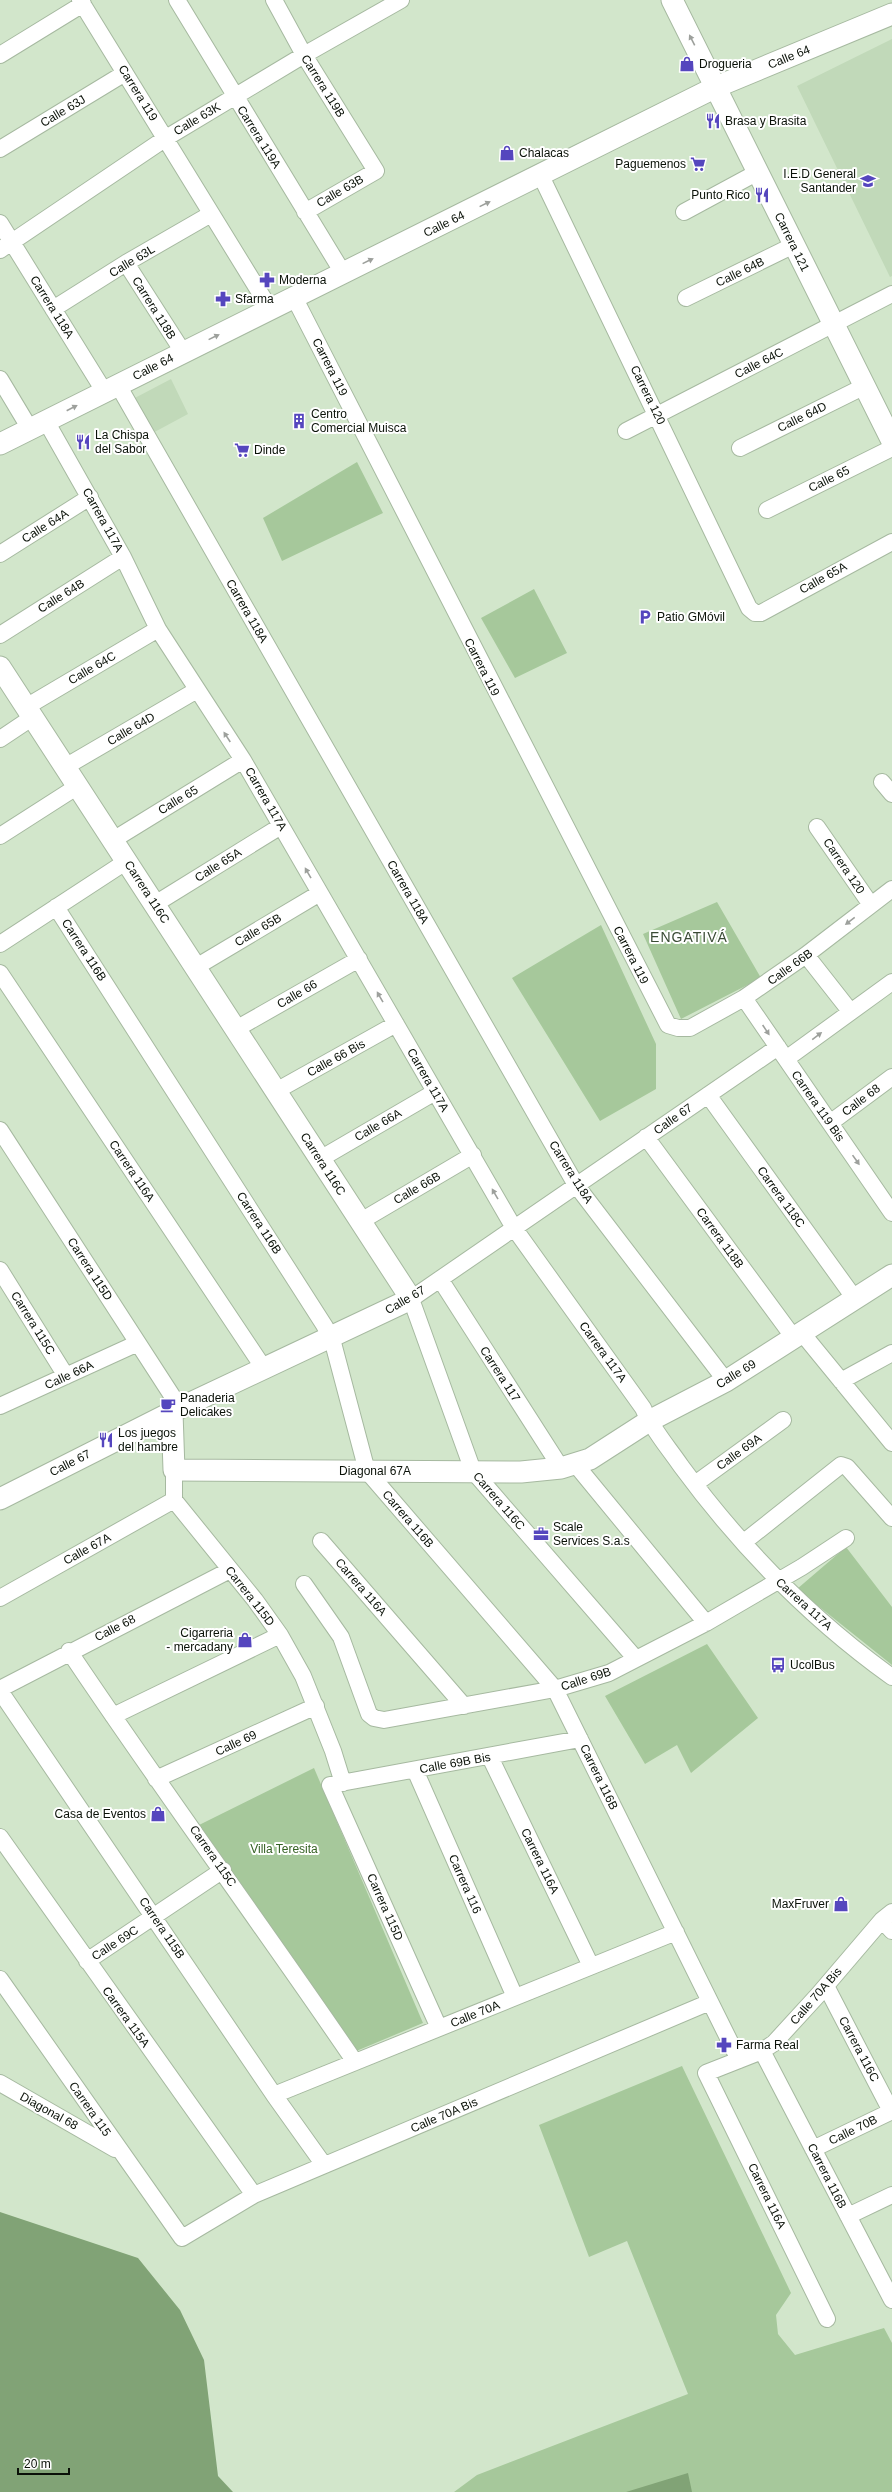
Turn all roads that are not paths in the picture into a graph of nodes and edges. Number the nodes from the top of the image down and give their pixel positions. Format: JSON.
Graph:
{"nodes":[{"id":1,"x":177,"y":0,"type":"edge"},
{"id":2,"x":274,"y":0,"type":"edge"},
{"id":3,"x":401,"y":0,"type":"edge"},
{"id":4,"x":672,"y":0,"type":"edge"},
{"id":5,"x":81,"y":2,"type":"edge"},
{"id":6,"x":892,"y":14,"type":"edge"},
{"id":7,"x":0,"y":55,"type":"edge"},
{"id":8,"x":304,"y":55,"type":"junction"},
{"id":9,"x":125,"y":73,"type":"junction"},
{"id":10,"x":716,"y":87,"type":"junction"},
{"id":11,"x":234,"y":96,"type":"junction"},
{"id":12,"x":166,"y":138,"type":"junction"},
{"id":13,"x":0,"y":149,"type":"edge"},
{"id":14,"x":376,"y":171,"type":"joint"},
{"id":15,"x":758,"y":172,"type":"junction"},
{"id":16,"x":541,"y":176,"type":"junction"},
{"id":17,"x":305,"y":212,"type":"junction"},
{"id":18,"x":684,"y":212,"type":"dead end"},
{"id":19,"x":211,"y":214,"type":"junction"},
{"id":20,"x":0,"y":223,"type":"edge"},
{"id":21,"x":794,"y":246,"type":"junction"},
{"id":22,"x":6,"y":247,"type":"edge"},
{"id":23,"x":126,"y":263,"type":"junction"},
{"id":24,"x":343,"y":274,"type":"junction"},
{"id":25,"x":892,"y":294,"type":"edge"},
{"id":26,"x":294,"y":297,"type":"junction"},
{"id":27,"x":686,"y":298,"type":"dead end"},
{"id":28,"x":53,"y":309,"type":"junction"},
{"id":29,"x":270,"y":309,"type":"junction"},
{"id":30,"x":833,"y":324,"type":"junction"},
{"id":31,"x":183,"y":352,"type":"junction"},
{"id":32,"x":0,"y":378,"type":"edge"},
{"id":33,"x":864,"y":386,"type":"junction"},
{"id":34,"x":111,"y":388,"type":"junction"},
{"id":35,"x":657,"y":415,"type":"junction"},
{"id":36,"x":38,"y":425,"type":"junction"},
{"id":37,"x":626,"y":431,"type":"dead end"},
{"id":38,"x":892,"y":441,"type":"edge"},
{"id":39,"x":0,"y":444,"type":"edge"},
{"id":40,"x":740,"y":448,"type":"dead end"},
{"id":41,"x":892,"y":448,"type":"edge"},
{"id":42,"x":90,"y":497,"type":"junction"},
{"id":43,"x":767,"y":510,"type":"dead end"},
{"id":44,"x":892,"y":542,"type":"edge"},
{"id":45,"x":0,"y":554,"type":"edge"},
{"id":46,"x":123,"y":557,"type":"junction"},
{"id":47,"x":755,"y":613,"type":"joint"},
{"id":48,"x":158,"y":630,"type":"junction"},
{"id":49,"x":0,"y":635,"type":"edge"},
{"id":50,"x":0,"y":667,"type":"edge"},
{"id":51,"x":197,"y":690,"type":"junction"},
{"id":52,"x":30,"y":712,"type":"junction"},
{"id":53,"x":0,"y":739,"type":"edge"},
{"id":54,"x":243,"y":760,"type":"junction"},
{"id":55,"x":66,"y":767,"type":"junction"},
{"id":56,"x":882,"y":782,"type":"dead end"},
{"id":57,"x":78,"y":786,"type":"junction"},
{"id":58,"x":892,"y":794,"type":"edge"},
{"id":59,"x":281,"y":826,"type":"junction"},
{"id":60,"x":817,"y":827,"type":"dead end"},
{"id":61,"x":0,"y":836,"type":"edge"},
{"id":62,"x":113,"y":840,"type":"junction"},
{"id":63,"x":127,"y":861,"type":"junction"},
{"id":64,"x":892,"y":889,"type":"edge"},
{"id":65,"x":320,"y":892,"type":"junction"},
{"id":66,"x":155,"y":904,"type":"junction"},
{"id":67,"x":871,"y":905,"type":"junction"},
{"id":68,"x":56,"y":907,"type":"junction"},
{"id":69,"x":0,"y":944,"type":"edge"},
{"id":70,"x":806,"y":955,"type":"junction"},
{"id":71,"x":359,"y":959,"type":"junction"},
{"id":72,"x":196,"y":967,"type":"junction"},
{"id":73,"x":0,"y":973,"type":"edge"},
{"id":74,"x":892,"y":982,"type":"edge"},
{"id":75,"x":744,"y":998,"type":"junction"},
{"id":76,"x":850,"y":1011,"type":"junction"},
{"id":77,"x":396,"y":1024,"type":"junction"},
{"id":78,"x":678,"y":1028,"type":"joint"},
{"id":79,"x":236,"y":1029,"type":"junction"},
{"id":80,"x":782,"y":1053,"type":"junction"},
{"id":81,"x":892,"y":1077,"type":"edge"},
{"id":82,"x":276,"y":1091,"type":"junction"},
{"id":83,"x":435,"y":1092,"type":"junction"},
{"id":84,"x":708,"y":1095,"type":"junction"},
{"id":85,"x":830,"y":1123,"type":"junction"},
{"id":86,"x":2,"y":1136,"type":"edge"},
{"id":87,"x":646,"y":1137,"type":"junction"},
{"id":88,"x":473,"y":1155,"type":"junction"},
{"id":89,"x":320,"y":1159,"type":"junction"},
{"id":90,"x":576,"y":1186,"type":"junction"},
{"id":91,"x":892,"y":1213,"type":"edge"},
{"id":92,"x":361,"y":1221,"type":"junction"},
{"id":93,"x":514,"y":1228,"type":"junction"},
{"id":94,"x":0,"y":1270,"type":"edge"},
{"id":95,"x":892,"y":1275,"type":"edge"},
{"id":96,"x":440,"y":1279,"type":"junction"},
{"id":97,"x":411,"y":1299,"type":"junction"},
{"id":98,"x":855,"y":1299,"type":"junction"},
{"id":99,"x":798,"y":1335,"type":"junction"},
{"id":100,"x":332,"y":1338,"type":"junction"},
{"id":101,"x":138,"y":1343,"type":"junction"},
{"id":102,"x":892,"y":1353,"type":"edge"},
{"id":103,"x":265,"y":1370,"type":"junction"},
{"id":104,"x":66,"y":1376,"type":"junction"},
{"id":105,"x":726,"y":1381,"type":"junction"},
{"id":106,"x":841,"y":1382,"type":"junction"},
{"id":107,"x":0,"y":1406,"type":"edge"},
{"id":108,"x":176,"y":1410,"type":"junction"},
{"id":109,"x":649,"y":1420,"type":"junction"},
{"id":110,"x":783,"y":1420,"type":"dead end"},
{"id":111,"x":892,"y":1442,"type":"edge"},
{"id":112,"x":568,"y":1467,"type":"junction"},
{"id":113,"x":174,"y":1470,"type":"junction"},
{"id":114,"x":367,"y":1471,"type":"junction"},
{"id":115,"x":473,"y":1471,"type":"junction"},
{"id":116,"x":695,"y":1484,"type":"junction"},
{"id":117,"x":0,"y":1499,"type":"edge"},
{"id":118,"x":174,"y":1500,"type":"junction"},
{"id":119,"x":892,"y":1518,"type":"edge"},
{"id":120,"x":846,"y":1538,"type":"dead end"},
{"id":121,"x":321,"y":1541,"type":"dead end"},
{"id":122,"x":744,"y":1542,"type":"junction"},
{"id":123,"x":230,"y":1570,"type":"junction"},
{"id":124,"x":777,"y":1580,"type":"junction"},
{"id":125,"x":304,"y":1584,"type":"dead end"},
{"id":126,"x":0,"y":1598,"type":"edge"},
{"id":127,"x":706,"y":1623,"type":"junction"},
{"id":128,"x":280,"y":1635,"type":"junction"},
{"id":129,"x":69,"y":1651,"type":"junction"},
{"id":130,"x":636,"y":1659,"type":"junction"},
{"id":131,"x":892,"y":1677,"type":"edge"},
{"id":132,"x":555,"y":1689,"type":"junction"},
{"id":133,"x":0,"y":1690,"type":"edge"},
{"id":134,"x":316,"y":1706,"type":"junction"},
{"id":135,"x":464,"y":1706,"type":"junction"},
{"id":136,"x":113,"y":1716,"type":"junction"},
{"id":137,"x":580,"y":1739,"type":"junction"},
{"id":138,"x":490,"y":1757,"type":"junction"},
{"id":139,"x":415,"y":1770,"type":"junction"},
{"id":140,"x":156,"y":1780,"type":"junction"},
{"id":141,"x":336,"y":1784,"type":"junction"},
{"id":142,"x":0,"y":1837,"type":"edge"},
{"id":143,"x":222,"y":1870,"type":"junction"},
{"id":144,"x":155,"y":1916,"type":"junction"},
{"id":145,"x":889,"y":1921,"type":"edge"},
{"id":146,"x":676,"y":1932,"type":"junction"},
{"id":147,"x":87,"y":1961,"type":"junction"},
{"id":148,"x":591,"y":1966,"type":"junction"},
{"id":149,"x":1,"y":1981,"type":"edge"},
{"id":150,"x":826,"y":1986,"type":"junction"},
{"id":151,"x":516,"y":1997,"type":"junction"},
{"id":152,"x":710,"y":2002,"type":"junction"},
{"id":153,"x":439,"y":2028,"type":"junction"},
{"id":154,"x":762,"y":2051,"type":"junction"},
{"id":155,"x":739,"y":2060,"type":"junction"},
{"id":156,"x":355,"y":2062,"type":"junction"},
{"id":157,"x":706,"y":2073,"type":"joint"},
{"id":158,"x":0,"y":2083,"type":"edge"},
{"id":159,"x":274,"y":2095,"type":"junction"},
{"id":160,"x":892,"y":2111,"type":"edge"},
{"id":161,"x":813,"y":2149,"type":"junction"},
{"id":162,"x":119,"y":2151,"type":"junction"},
{"id":163,"x":324,"y":2165,"type":"junction"},
{"id":164,"x":254,"y":2195,"type":"junction"},
{"id":165,"x":892,"y":2195,"type":"edge"},
{"id":166,"x":848,"y":2216,"type":"junction"},
{"id":167,"x":182,"y":2238,"type":"joint"},
{"id":168,"x":890,"y":2294,"type":"edge"},
{"id":169,"x":827,"y":2319,"type":"dead end"}],
"edges":[{"from":1,"to":11,"type":"street","name":"Carrera 119A"},
{"from":2,"to":8,"type":"street","name":"Carrera 119B"},
{"from":3,"to":8,"type":"street","name":"Calle 63K"},
{"from":10,"to":4,"type":"street","name":"Carrera 121","one_way":true},
{"from":5,"to":7,"type":"street"},
{"from":5,"to":9,"type":"street","name":"Carrera 119"},
{"from":6,"to":10,"type":"street","name":"Calle 64"},
{"from":8,"to":11,"type":"street","name":"Calle 63K"},
{"from":8,"to":14,"type":"street","name":"Carrera 119B"},
{"from":9,"to":12,"type":"street","name":"Carrera 119"},
{"from":9,"to":13,"type":"street","name":"Calle 63J"},
{"from":10,"to":15,"type":"street","name":"Carrera 121"},
{"from":10,"to":16,"type":"street","name":"Calle 64"},
{"from":11,"to":12,"type":"street","name":"Calle 63K"},
{"from":11,"to":17,"type":"street","name":"Carrera 119A"},
{"from":12,"to":19,"type":"street","name":"Carrera 119"},
{"from":12,"to":22,"type":"street","name":"Calle 63K"},
{"from":14,"to":17,"type":"street","name":"Calle 63B"},
{"from":15,"to":18,"type":"street"},
{"from":15,"to":21,"type":"street","name":"Carrera 121"},
{"from":24,"to":16,"type":"street","name":"Calle 64","one_way":true},
{"from":16,"to":35,"type":"street","name":"Carrera 120"},
{"from":17,"to":24,"type":"street","name":"Carrera 119A"},
{"from":19,"to":23,"type":"street","name":"Calle 63L"},
{"from":19,"to":29,"type":"street","name":"Carrera 119"},
{"from":20,"to":22,"type":"street","name":"Carrera 118A"},
{"from":21,"to":27,"type":"street","name":"Calle 64B"},
{"from":21,"to":30,"type":"street","name":"Carrera 121"},
{"from":22,"to":28,"type":"street","name":"Carrera 118A"},
{"from":23,"to":28,"type":"street","name":"Calle 63L"},
{"from":23,"to":31,"type":"street","name":"Carrera 118B"},
{"from":24,"to":26,"type":"street","name":"Calle 64"},
{"from":25,"to":30,"type":"street","name":"Calle 64C"},
{"from":26,"to":29,"type":"street","name":"Calle 64"},
{"from":26,"to":78,"type":"street","name":"Carrera 119"},
{"from":28,"to":34,"type":"street","name":"Carrera 118A"},
{"from":31,"to":29,"type":"street","name":"Calle 64","one_way":true},
{"from":30,"to":33,"type":"street","name":"Carrera 121"},
{"from":30,"to":35,"type":"street","name":"Calle 64C"},
{"from":31,"to":34,"type":"street","name":"Calle 64"},
{"from":32,"to":36,"type":"street","name":"Carrera 117A"},
{"from":33,"to":38,"type":"street","name":"Carrera 121"},
{"from":33,"to":40,"type":"street","name":"Calle 64D"},
{"from":36,"to":34,"type":"street","name":"Calle 64","one_way":true},
{"from":34,"to":90,"type":"street","name":"Carrera 118A"},
{"from":35,"to":37,"type":"street","name":"Calle 64C"},
{"from":35,"to":47,"type":"street","name":"Carrera 120"},
{"from":36,"to":39,"type":"street","name":"Calle 64"},
{"from":36,"to":42,"type":"street","name":"Carrera 117A"},
{"from":41,"to":43,"type":"street","name":"Calle 65"},
{"from":42,"to":45,"type":"street","name":"Calle 64A"},
{"from":42,"to":46,"type":"street","name":"Carrera 117A"},
{"from":44,"to":47,"type":"street","name":"Calle 65A"},
{"from":46,"to":48,"type":"street","name":"Carrera 117A"},
{"from":46,"to":49,"type":"street","name":"Calle 64B"},
{"from":48,"to":51,"type":"street","name":"Carrera 117A"},
{"from":48,"to":52,"type":"street","name":"Calle 64C"},
{"from":50,"to":52,"type":"street","name":"Carrera 116C"},
{"from":54,"to":51,"type":"street","name":"Carrera 117A","one_way":true},
{"from":51,"to":55,"type":"street","name":"Calle 64D"},
{"from":52,"to":53,"type":"street","name":"Calle 64C"},
{"from":52,"to":55,"type":"street","name":"Carrera 116C"},
{"from":54,"to":59,"type":"street","name":"Carrera 117A"},
{"from":54,"to":62,"type":"street","name":"Calle 65"},
{"from":55,"to":57,"type":"street","name":"Carrera 116C"},
{"from":56,"to":58,"type":"street"},
{"from":57,"to":61,"type":"street"},
{"from":57,"to":62,"type":"street","name":"Carrera 116C"},
{"from":65,"to":59,"type":"street","name":"Carrera 117A","one_way":true},
{"from":59,"to":66,"type":"street","name":"Calle 65A"},
{"from":60,"to":67,"type":"street","name":"Carrera 120"},
{"from":62,"to":63,"type":"street","name":"Carrera 116C"},
{"from":63,"to":66,"type":"street","name":"Carrera 116C"},
{"from":63,"to":68,"type":"street"},
{"from":64,"to":67,"type":"street","name":"Calle 66B"},
{"from":65,"to":71,"type":"street","name":"Carrera 117A"},
{"from":65,"to":72,"type":"street","name":"Calle 65B"},
{"from":66,"to":72,"type":"street","name":"Carrera 116C"},
{"from":67,"to":70,"type":"street","name":"Calle 66B","one_way":true},
{"from":68,"to":69,"type":"street"},
{"from":68,"to":100,"type":"street","name":"Carrera 116B"},
{"from":70,"to":75,"type":"street","name":"Calle 66B"},
{"from":70,"to":76,"type":"street"},
{"from":77,"to":71,"type":"street","name":"Carrera 117A","one_way":true},
{"from":71,"to":79,"type":"street","name":"Calle 66"},
{"from":72,"to":79,"type":"street","name":"Carrera 116C"},
{"from":73,"to":103,"type":"street","name":"Carrera 116A"},
{"from":74,"to":76,"type":"street","name":"Calle 67"},
{"from":75,"to":78,"type":"street","name":"Calle 66B"},
{"from":75,"to":80,"type":"street","name":"Carrera 119 Bis","one_way":true},
{"from":80,"to":76,"type":"street","name":"Calle 67","one_way":true},
{"from":77,"to":82,"type":"street","name":"Calle 66 Bis"},
{"from":77,"to":83,"type":"street","name":"Carrera 117A"},
{"from":79,"to":82,"type":"street","name":"Carrera 116C"},
{"from":80,"to":84,"type":"street","name":"Calle 67"},
{"from":80,"to":85,"type":"street","name":"Carrera 119 Bis"},
{"from":81,"to":85,"type":"street","name":"Calle 68"},
{"from":82,"to":89,"type":"street","name":"Carrera 116C"},
{"from":83,"to":88,"type":"street","name":"Carrera 117A"},
{"from":83,"to":89,"type":"street","name":"Calle 66A"},
{"from":84,"to":87,"type":"street","name":"Calle 67"},
{"from":84,"to":98,"type":"street","name":"Carrera 118C"},
{"from":85,"to":91,"type":"street","name":"Carrera 119 Bis","one_way":true},
{"from":86,"to":101,"type":"street","name":"Carrera 115D"},
{"from":87,"to":90,"type":"street","name":"Calle 67"},
{"from":87,"to":99,"type":"street","name":"Carrera 118B"},
{"from":88,"to":92,"type":"street","name":"Calle 66B"},
{"from":93,"to":88,"type":"street","name":"Carrera 117A","one_way":true},
{"from":89,"to":92,"type":"street","name":"Carrera 116C"},
{"from":90,"to":93,"type":"street","name":"Calle 67"},
{"from":90,"to":105,"type":"street","name":"Carrera 118A"},
{"from":92,"to":97,"type":"street","name":"Carrera 116C"},
{"from":93,"to":96,"type":"street","name":"Calle 67"},
{"from":93,"to":109,"type":"street","name":"Carrera 117A"},
{"from":94,"to":104,"type":"street","name":"Carrera 115C"},
{"from":95,"to":98,"type":"street","name":"Calle 69"},
{"from":96,"to":97,"type":"street","name":"Calle 67"},
{"from":96,"to":112,"type":"street","name":"Carrera 117"},
{"from":97,"to":100,"type":"street","name":"Calle 67"},
{"from":97,"to":115,"type":"street","name":"Carrera 116C"},
{"from":98,"to":99,"type":"street","name":"Calle 69"},
{"from":99,"to":105,"type":"street","name":"Calle 69"},
{"from":99,"to":106,"type":"street","name":"Carrera 118B"},
{"from":100,"to":103,"type":"street","name":"Calle 67"},
{"from":100,"to":114,"type":"street","name":"Carrera 116B"},
{"from":101,"to":104,"type":"street","name":"Calle 66A"},
{"from":101,"to":108,"type":"street","name":"Carrera 115D"},
{"from":102,"to":106,"type":"street"},
{"from":103,"to":108,"type":"street","name":"Calle 67"},
{"from":104,"to":107,"type":"street","name":"Calle 66A"},
{"from":105,"to":109,"type":"street","name":"Calle 69"},
{"from":106,"to":111,"type":"street","name":"Carrera 118B"},
{"from":108,"to":113,"type":"street"},
{"from":108,"to":117,"type":"street","name":"Calle 67"},
{"from":109,"to":112,"type":"street","name":"Calle 69"},
{"from":109,"to":116,"type":"street","name":"Carrera 117A"},
{"from":110,"to":116,"type":"street","name":"Calle 69A"},
{"from":112,"to":115,"type":"street","name":"Diagonal 67A"},
{"from":112,"to":127,"type":"street","name":"Carrera 117"},
{"from":113,"to":114,"type":"street","name":"Diagonal 67A"},
{"from":113,"to":118,"type":"street"},
{"from":114,"to":115,"type":"street","name":"Diagonal 67A"},
{"from":114,"to":132,"type":"street","name":"Carrera 116B"},
{"from":115,"to":130,"type":"street","name":"Carrera 116C"},
{"from":116,"to":122,"type":"street","name":"Carrera 117A"},
{"from":118,"to":123,"type":"street","name":"Carrera 115D"},
{"from":118,"to":126,"type":"street","name":"Calle 67A"},
{"from":119,"to":122,"type":"street"},
{"from":120,"to":124,"type":"street","name":"Calle 69B"},
{"from":121,"to":135,"type":"street","name":"Carrera 116A"},
{"from":122,"to":124,"type":"street","name":"Carrera 117A"},
{"from":123,"to":128,"type":"street","name":"Carrera 115D"},
{"from":123,"to":129,"type":"street","name":"Calle 68"},
{"from":124,"to":127,"type":"street","name":"Calle 69B"},
{"from":124,"to":131,"type":"street","name":"Carrera 117A"},
{"from":125,"to":135,"type":"street","name":"Calle 69B"},
{"from":127,"to":130,"type":"street","name":"Calle 69B"},
{"from":128,"to":134,"type":"street","name":"Carrera 115D"},
{"from":128,"to":136,"type":"street"},
{"from":129,"to":133,"type":"street","name":"Calle 68"},
{"from":129,"to":136,"type":"street","name":"Carrera 115C"},
{"from":130,"to":132,"type":"street","name":"Calle 69B"},
{"from":132,"to":135,"type":"street","name":"Calle 69B"},
{"from":132,"to":137,"type":"street","name":"Carrera 116B"},
{"from":133,"to":144,"type":"street","name":"Carrera 115B"},
{"from":134,"to":140,"type":"street","name":"Calle 69"},
{"from":134,"to":141,"type":"street","name":"Carrera 115D"},
{"from":136,"to":140,"type":"street","name":"Carrera 115C"},
{"from":137,"to":138,"type":"street","name":"Calle 69B Bis"},
{"from":137,"to":146,"type":"street","name":"Carrera 116B"},
{"from":138,"to":139,"type":"street","name":"Calle 69B Bis"},
{"from":138,"to":148,"type":"street","name":"Carrera 116A"},
{"from":139,"to":141,"type":"street","name":"Calle 69B Bis"},
{"from":139,"to":151,"type":"street","name":"Carrera 116"},
{"from":140,"to":143,"type":"street","name":"Carrera 115C"},
{"from":141,"to":153,"type":"street","name":"Carrera 115D"},
{"from":142,"to":147,"type":"street","name":"Carrera 115A"},
{"from":143,"to":144,"type":"street","name":"Calle 69C"},
{"from":143,"to":156,"type":"street","name":"Carrera 115C"},
{"from":144,"to":147,"type":"street","name":"Calle 69C"},
{"from":144,"to":159,"type":"street","name":"Carrera 115B"},
{"from":145,"to":150,"type":"street","name":"Calle 70A Bis"},
{"from":146,"to":148,"type":"street","name":"Calle 70A"},
{"from":146,"to":152,"type":"street","name":"Carrera 116B"},
{"from":147,"to":164,"type":"street","name":"Carrera 115A"},
{"from":148,"to":151,"type":"street","name":"Calle 70A"},
{"from":149,"to":162,"type":"street","name":"Carrera 115"},
{"from":150,"to":154,"type":"street","name":"Calle 70A Bis"},
{"from":150,"to":160,"type":"street","name":"Carrera 116C"},
{"from":151,"to":153,"type":"street","name":"Calle 70A"},
{"from":152,"to":155,"type":"street","name":"Carrera 116B"},
{"from":152,"to":163,"type":"street","name":"Calle 70A Bis"},
{"from":153,"to":156,"type":"street","name":"Calle 70A"},
{"from":154,"to":155,"type":"street","name":"Calle 70A Bis"},
{"from":154,"to":161,"type":"street","name":"Carrera 116B"},
{"from":155,"to":157,"type":"street","name":"Calle 70A Bis"},
{"from":156,"to":159,"type":"street","name":"Calle 70A"},
{"from":157,"to":169,"type":"street","name":"Carrera 116A"},
{"from":158,"to":162,"type":"street","name":"Diagonal 68"},
{"from":159,"to":163,"type":"street","name":"Carrera 115B"},
{"from":160,"to":161,"type":"street","name":"Calle 70B"},
{"from":161,"to":166,"type":"street","name":"Carrera 116B"},
{"from":162,"to":167,"type":"street","name":"Carrera 115"},
{"from":163,"to":164,"type":"street","name":"Calle 70A Bis"},
{"from":164,"to":167,"type":"street","name":"Calle 70A Bis"},
{"from":165,"to":166,"type":"street"},
{"from":166,"to":168,"type":"street","name":"Carrera 116B"}]}
